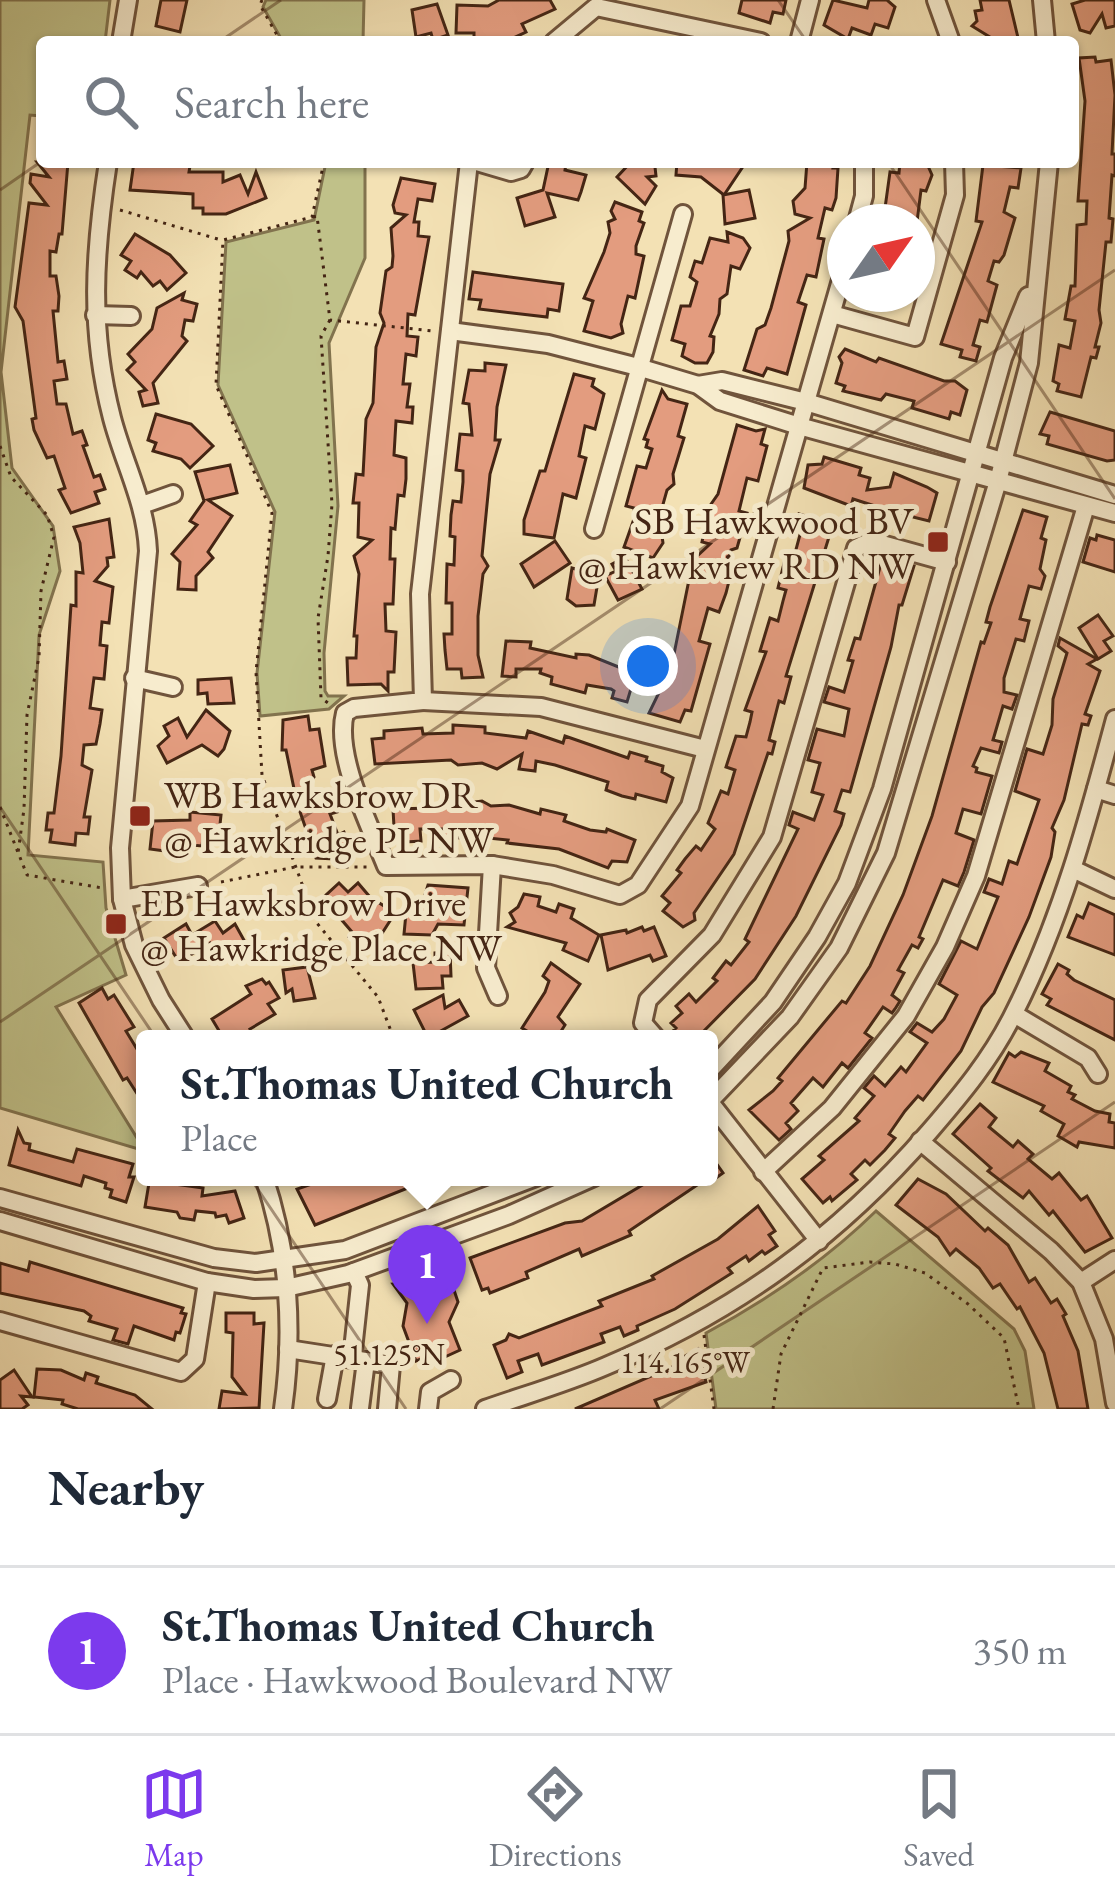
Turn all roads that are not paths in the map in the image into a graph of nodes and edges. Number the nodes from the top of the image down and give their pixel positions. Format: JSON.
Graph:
{"nodes":[{"id":1,"x":128,"y":0,"type":"edge"},
{"id":2,"x":810,"y":0,"type":"edge"},
{"id":3,"x":936,"y":0,"type":"edge"},
{"id":4,"x":1042,"y":0,"type":"edge"},
{"id":5,"x":122,"y":36,"type":"edge"},
{"id":6,"x":561,"y":36,"type":"edge"},
{"id":7,"x":733,"y":36,"type":"edge"},
{"id":8,"x":801,"y":36,"type":"edge"},
{"id":9,"x":949,"y":36,"type":"edge"},
{"id":10,"x":1045,"y":36,"type":"edge"},
{"id":11,"x":107,"y":168,"type":"edge"},
{"id":12,"x":471,"y":168,"type":"edge"},
{"id":13,"x":864,"y":168,"type":"edge"},
{"id":14,"x":954,"y":168,"type":"edge"},
{"id":15,"x":1049,"y":168,"type":"edge"},
{"id":16,"x":862,"y":204,"type":"edge"},
{"id":17,"x":682,"y":214,"type":"dead end"},
{"id":18,"x":1036,"y":279,"type":"junction"},
{"id":19,"x":832,"y":314,"type":"joint"},
{"id":20,"x":95,"y":315,"type":"junction"},
{"id":21,"x":131,"y":316,"type":"dead end"},
{"id":22,"x":441,"y":331,"type":"junction"},
{"id":23,"x":638,"y":367,"type":"junction"},
{"id":24,"x":698,"y":385,"type":"junction"},
{"id":25,"x":806,"y":402,"type":"junction"},
{"id":26,"x":799,"y":426,"type":"junction"},
{"id":27,"x":975,"y":454,"type":"junction"},
{"id":28,"x":1004,"y":460,"type":"junction"},
{"id":29,"x":969,"y":473,"type":"junction"},
{"id":30,"x":998,"y":482,"type":"junction"},
{"id":31,"x":173,"y":494,"type":"dead end"},
{"id":32,"x":1115,"y":495,"type":"edge"},
{"id":33,"x":142,"y":506,"type":"junction"},
{"id":34,"x":1086,"y":506,"type":"junction"},
{"id":35,"x":1115,"y":513,"type":"edge"},
{"id":36,"x":594,"y":529,"type":"dead end"},
{"id":37,"x":947,"y":562,"type":"junction"},
{"id":38,"x":134,"y":678,"type":"junction"},
{"id":39,"x":173,"y":687,"type":"dead end"},
{"id":40,"x":423,"y":701,"type":"junction"},
{"id":41,"x":1115,"y":719,"type":"edge"},
{"id":42,"x":705,"y":748,"type":"junction"},
{"id":43,"x":882,"y":789,"type":"junction"},
{"id":44,"x":1096,"y":789,"type":"junction"},
{"id":45,"x":1115,"y":795,"type":"edge"},
{"id":46,"x":902,"y":796,"type":"junction"},
{"id":47,"x":492,"y":865,"type":"junction"},
{"id":48,"x":1075,"y":870,"type":"junction"},
{"id":49,"x":198,"y":886,"type":"dead end"},
{"id":50,"x":1115,"y":889,"type":"edge"},
{"id":51,"x":122,"y":899,"type":"junction"},
{"id":52,"x":498,"y":996,"type":"dead end"},
{"id":53,"x":1014,"y":1014,"type":"junction"},
{"id":54,"x":181,"y":1030,"type":"edge"},
{"id":55,"x":649,"y":1030,"type":"edge"},
{"id":56,"x":718,"y":1061,"type":"edge"},
{"id":57,"x":1097,"y":1074,"type":"dead end"},
{"id":58,"x":718,"y":1092,"type":"edge"},
{"id":59,"x":718,"y":1113,"type":"edge"},
{"id":60,"x":920,"y":1141,"type":"junction"},
{"id":61,"x":763,"y":1172,"type":"junction"},
{"id":62,"x":267,"y":1186,"type":"edge"},
{"id":63,"x":512,"y":1186,"type":"edge"},
{"id":64,"x":574,"y":1186,"type":"edge"},
{"id":65,"x":0,"y":1198,"type":"edge"},
{"id":66,"x":0,"y":1221,"type":"edge"},
{"id":67,"x":819,"y":1241,"type":"junction"},
{"id":68,"x":1115,"y":1260,"type":"edge"},
{"id":69,"x":284,"y":1261,"type":"junction"},
{"id":70,"x":354,"y":1272,"type":"junction"},
{"id":71,"x":207,"y":1282,"type":"junction"},
{"id":72,"x":1081,"y":1282,"type":"junction"},
{"id":73,"x":286,"y":1288,"type":"junction"},
{"id":74,"x":0,"y":1321,"type":"edge"},
{"id":75,"x":288,"y":1349,"type":"junction"},
{"id":76,"x":351,"y":1358,"type":"junction"},
{"id":77,"x":451,"y":1379,"type":"dead end"},
{"id":78,"x":327,"y":1400,"type":"dead end"},
{"id":79,"x":1115,"y":1403,"type":"edge"},
{"id":80,"x":360,"y":1408,"type":"edge"},
{"id":81,"x":283,"y":1409,"type":"edge"},
{"id":82,"x":387,"y":1409,"type":"edge"},
{"id":83,"x":428,"y":1409,"type":"edge"},
{"id":84,"x":484,"y":1409,"type":"edge"}],
"edges":[{"from":1,"to":5,"type":"street"},
{"from":2,"to":8,"type":"street"},
{"from":3,"to":9,"type":"street"},
{"from":4,"to":10,"type":"street"},
{"from":6,"to":7,"type":"street"},
{"from":11,"to":20,"type":"street"},
{"from":12,"to":22,"type":"street"},
{"from":13,"to":16,"type":"street"},
{"from":14,"to":19,"type":"street"},
{"from":15,"to":18,"type":"street"},
{"from":17,"to":23,"type":"street"},
{"from":18,"to":27,"type":"street"},
{"from":18,"to":28,"type":"street"},
{"from":19,"to":25,"type":"street"},
{"from":20,"to":21,"type":"street"},
{"from":20,"to":33,"type":"street"},
{"from":22,"to":23,"type":"street"},
{"from":22,"to":40,"type":"street"},
{"from":23,"to":24,"type":"street"},
{"from":23,"to":36,"type":"street"},
{"from":24,"to":25,"type":"street"},
{"from":24,"to":26,"type":"street"},
{"from":25,"to":26,"type":"street"},
{"from":25,"to":27,"type":"street"},
{"from":26,"to":29,"type":"street"},
{"from":26,"to":42,"type":"street"},
{"from":27,"to":28,"type":"street"},
{"from":27,"to":29,"type":"street"},
{"from":28,"to":30,"type":"street"},
{"from":28,"to":32,"type":"street"},
{"from":29,"to":30,"type":"street"},
{"from":29,"to":37,"type":"street"},
{"from":30,"to":34,"type":"street"},
{"from":30,"to":46,"type":"street"},
{"from":31,"to":33,"type":"street"},
{"from":33,"to":38,"type":"street"},
{"from":34,"to":35,"type":"street"},
{"from":34,"to":61,"type":"street"},
{"from":37,"to":43,"type":"street"},
{"from":37,"to":55,"type":"street"},
{"from":38,"to":39,"type":"street"},
{"from":38,"to":51,"type":"street"},
{"from":40,"to":42,"type":"street"},
{"from":40,"to":47,"type":"street"},
{"from":41,"to":44,"type":"street"},
{"from":42,"to":47,"type":"street"},
{"from":43,"to":46,"type":"street"},
{"from":43,"to":56,"type":"street"},
{"from":44,"to":45,"type":"street"},
{"from":44,"to":48,"type":"street"},
{"from":46,"to":58,"type":"street"},
{"from":47,"to":52,"type":"street"},
{"from":48,"to":50,"type":"street"},
{"from":48,"to":53,"type":"street"},
{"from":49,"to":51,"type":"street"},
{"from":51,"to":54,"type":"street"},
{"from":53,"to":57,"type":"street"},
{"from":53,"to":60,"type":"street"},
{"from":59,"to":61,"type":"street"},
{"from":60,"to":67,"type":"street"},
{"from":60,"to":72,"type":"street"},
{"from":61,"to":67,"type":"street"},
{"from":62,"to":69,"type":"street"},
{"from":63,"to":69,"type":"street"},
{"from":64,"to":70,"type":"street"},
{"from":65,"to":69,"type":"street"},
{"from":66,"to":71,"type":"street"},
{"from":67,"to":84,"type":"street"},
{"from":68,"to":72,"type":"street"},
{"from":69,"to":73,"type":"street"},
{"from":70,"to":73,"type":"street"},
{"from":70,"to":76,"type":"street"},
{"from":71,"to":73,"type":"street"},
{"from":71,"to":74,"type":"street"},
{"from":72,"to":79,"type":"street"},
{"from":73,"to":75,"type":"street"},
{"from":75,"to":76,"type":"street"},
{"from":75,"to":81,"type":"street"},
{"from":76,"to":78,"type":"street"},
{"from":76,"to":80,"type":"street"},
{"from":76,"to":82,"type":"street"},
{"from":77,"to":83,"type":"street"}]}
